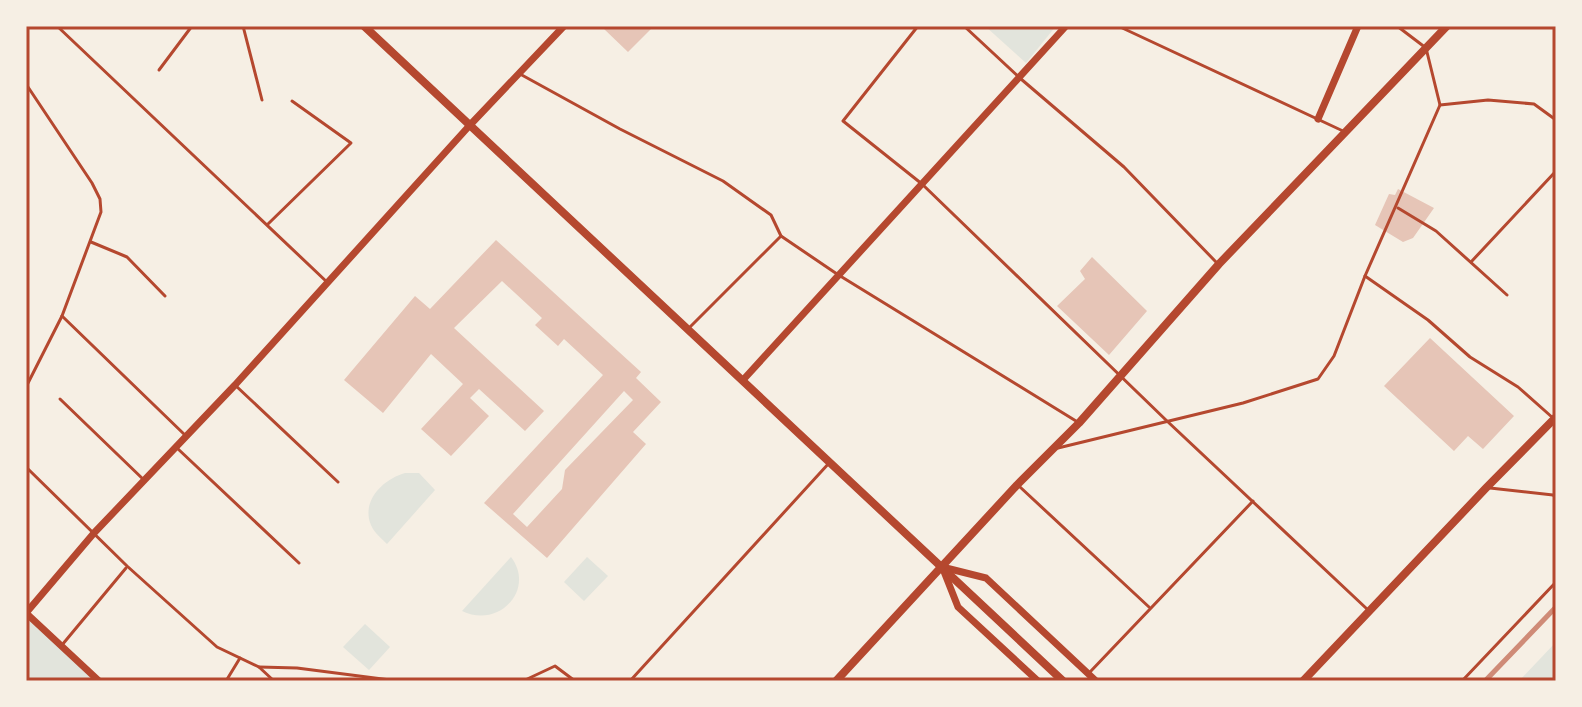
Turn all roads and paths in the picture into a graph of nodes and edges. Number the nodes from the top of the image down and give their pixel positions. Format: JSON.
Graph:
{"nodes":[{"id":1,"x":57,"y":26,"type":"edge"},
{"id":2,"x":192,"y":26,"type":"edge"},
{"id":3,"x":243,"y":26,"type":"edge"},
{"id":4,"x":364,"y":26,"type":"edge"},
{"id":5,"x":564,"y":26,"type":"edge"},
{"id":6,"x":918,"y":26,"type":"edge"},
{"id":7,"x":964,"y":26,"type":"edge"},
{"id":8,"x":1066,"y":26,"type":"edge"},
{"id":9,"x":1118,"y":26,"type":"edge"},
{"id":10,"x":1358,"y":26,"type":"edge"},
{"id":11,"x":1397,"y":26,"type":"edge"},
{"id":12,"x":1447,"y":26,"type":"edge"},
{"id":13,"x":1426,"y":48,"type":"junction"},
{"id":14,"x":159,"y":70,"type":"dead end"},
{"id":15,"x":520,"y":74,"type":"junction"},
{"id":16,"x":1021,"y":79,"type":"junction"},
{"id":17,"x":26,"y":84,"type":"edge"},
{"id":18,"x":262,"y":100,"type":"dead end"},
{"id":19,"x":292,"y":101,"type":"dead end"},
{"id":20,"x":1440,"y":105,"type":"junction"},
{"id":21,"x":1318,"y":119,"type":"junction"},
{"id":22,"x":1556,"y":120,"type":"edge"},
{"id":23,"x":470,"y":125,"type":"junction"},
{"id":24,"x":1345,"y":132,"type":"junction"},
{"id":25,"x":1556,"y":171,"type":"edge"},
{"id":26,"x":922,"y":184,"type":"junction"},
{"id":27,"x":1396,"y":207,"type":"junction"},
{"id":28,"x":266,"y":225,"type":"junction"},
{"id":29,"x":781,"y":236,"type":"junction"},
{"id":30,"x":91,"y":242,"type":"junction"},
{"id":31,"x":1470,"y":262,"type":"junction"},
{"id":32,"x":1219,"y":264,"type":"junction"},
{"id":33,"x":837,"y":274,"type":"junction"},
{"id":34,"x":1365,"y":276,"type":"junction"},
{"id":35,"x":328,"y":283,"type":"junction"},
{"id":36,"x":1507,"y":295,"type":"dead end"},
{"id":37,"x":165,"y":296,"type":"dead end"},
{"id":38,"x":62,"y":316,"type":"junction"},
{"id":39,"x":688,"y":329,"type":"junction"},
{"id":40,"x":1122,"y":376,"type":"junction"},
{"id":41,"x":743,"y":380,"type":"junction"},
{"id":42,"x":235,"y":385,"type":"junction"},
{"id":43,"x":26,"y":387,"type":"edge"},
{"id":44,"x":60,"y":399,"type":"dead end"},
{"id":45,"x":1555,"y":418,"type":"edge"},
{"id":46,"x":1167,"y":421,"type":"junction"},
{"id":47,"x":1079,"y":423,"type":"junction"},
{"id":48,"x":187,"y":437,"type":"junction"},
{"id":49,"x":177,"y":448,"type":"junction"},
{"id":50,"x":1054,"y":449,"type":"junction"},
{"id":51,"x":830,"y":462,"type":"junction"},
{"id":52,"x":26,"y":467,"type":"edge"},
{"id":53,"x":145,"y":481,"type":"junction"},
{"id":54,"x":338,"y":482,"type":"dead end"},
{"id":55,"x":1017,"y":485,"type":"junction"},
{"id":56,"x":1486,"y":488,"type":"junction"},
{"id":57,"x":1556,"y":498,"type":"edge"},
{"id":58,"x":1253,"y":501,"type":"junction"},
{"id":59,"x":94,"y":533,"type":"junction"},
{"id":60,"x":299,"y":563,"type":"dead end"},
{"id":61,"x":127,"y":566,"type":"junction"},
{"id":62,"x":942,"y":567,"type":"junction"},
{"id":63,"x":1556,"y":582,"type":"edge"},
{"id":64,"x":1149,"y":607,"type":"junction"},
{"id":65,"x":1370,"y":612,"type":"junction"},
{"id":66,"x":26,"y":613,"type":"edge"},
{"id":67,"x":62,"y":645,"type":"junction"},
{"id":68,"x":240,"y":658,"type":"junction"},
{"id":69,"x":259,"y":667,"type":"junction"},
{"id":70,"x":1088,"y":673,"type":"junction"},
{"id":71,"x":99,"y":681,"type":"edge"},
{"id":72,"x":226,"y":681,"type":"edge"},
{"id":73,"x":274,"y":681,"type":"edge"},
{"id":74,"x":398,"y":681,"type":"edge"},
{"id":75,"x":523,"y":681,"type":"edge"},
{"id":76,"x":575,"y":681,"type":"edge"},
{"id":77,"x":630,"y":681,"type":"edge"},
{"id":78,"x":836,"y":681,"type":"edge"},
{"id":79,"x":1038,"y":681,"type":"edge"},
{"id":80,"x":1063,"y":681,"type":"edge"},
{"id":81,"x":1096,"y":681,"type":"edge"},
{"id":82,"x":1303,"y":681,"type":"edge"},
{"id":83,"x":1462,"y":681,"type":"edge"}],
"edges":[{"from":1,"to":28,"type":"lane"},
{"from":2,"to":14,"type":"lane"},
{"from":3,"to":18,"type":"lane"},
{"from":4,"to":23,"type":"street"},
{"from":5,"to":15,"type":"street"},
{"from":6,"to":26,"type":"lane"},
{"from":7,"to":16,"type":"lane"},
{"from":8,"to":16,"type":"street"},
{"from":9,"to":21,"type":"lane"},
{"from":10,"to":21,"type":"street"},
{"from":11,"to":13,"type":"lane"},
{"from":12,"to":13,"type":"street"},
{"from":13,"to":20,"type":"lane"},
{"from":13,"to":24,"type":"street"},
{"from":15,"to":23,"type":"street"},
{"from":15,"to":29,"type":"lane"},
{"from":16,"to":26,"type":"street"},
{"from":16,"to":32,"type":"lane"},
{"from":17,"to":30,"type":"lane"},
{"from":19,"to":28,"type":"lane"},
{"from":20,"to":22,"type":"lane"},
{"from":20,"to":27,"type":"lane"},
{"from":21,"to":24,"type":"lane"},
{"from":23,"to":35,"type":"street"},
{"from":23,"to":39,"type":"street"},
{"from":24,"to":32,"type":"street"},
{"from":25,"to":31,"type":"lane"},
{"from":26,"to":33,"type":"street"},
{"from":26,"to":40,"type":"lane"},
{"from":27,"to":31,"type":"lane"},
{"from":27,"to":34,"type":"lane"},
{"from":28,"to":35,"type":"lane"},
{"from":29,"to":33,"type":"lane"},
{"from":29,"to":39,"type":"lane"},
{"from":30,"to":37,"type":"lane"},
{"from":30,"to":38,"type":"lane"},
{"from":31,"to":36,"type":"lane"},
{"from":32,"to":40,"type":"street"},
{"from":33,"to":41,"type":"street"},
{"from":33,"to":47,"type":"lane"},
{"from":34,"to":45,"type":"lane"},
{"from":34,"to":46,"type":"lane"},
{"from":35,"to":42,"type":"street"},
{"from":38,"to":43,"type":"lane"},
{"from":38,"to":48,"type":"lane"},
{"from":39,"to":41,"type":"street"},
{"from":40,"to":46,"type":"lane"},
{"from":40,"to":47,"type":"street"},
{"from":41,"to":51,"type":"street"},
{"from":42,"to":48,"type":"street"},
{"from":42,"to":54,"type":"lane"},
{"from":44,"to":53,"type":"lane"},
{"from":45,"to":56,"type":"street"},
{"from":46,"to":50,"type":"lane"},
{"from":46,"to":58,"type":"lane"},
{"from":47,"to":50,"type":"street"},
{"from":48,"to":49,"type":"street"},
{"from":49,"to":53,"type":"street"},
{"from":49,"to":60,"type":"lane"},
{"from":50,"to":55,"type":"street"},
{"from":51,"to":62,"type":"street"},
{"from":51,"to":77,"type":"lane"},
{"from":52,"to":59,"type":"lane"},
{"from":53,"to":59,"type":"street"},
{"from":55,"to":62,"type":"street"},
{"from":55,"to":64,"type":"lane"},
{"from":56,"to":57,"type":"lane"},
{"from":56,"to":65,"type":"street"},
{"from":58,"to":64,"type":"lane"},
{"from":58,"to":65,"type":"lane"},
{"from":59,"to":61,"type":"lane"},
{"from":59,"to":66,"type":"street"},
{"from":61,"to":67,"type":"lane"},
{"from":61,"to":68,"type":"lane"},
{"from":62,"to":70,"type":"street"},
{"from":62,"to":78,"type":"street"},
{"from":62,"to":79,"type":"street"},
{"from":62,"to":80,"type":"street"},
{"from":63,"to":83,"type":"lane"},
{"from":64,"to":70,"type":"lane"},
{"from":65,"to":82,"type":"street"},
{"from":66,"to":67,"type":"street"},
{"from":67,"to":71,"type":"street"},
{"from":68,"to":69,"type":"lane"},
{"from":68,"to":72,"type":"lane"},
{"from":69,"to":73,"type":"lane"},
{"from":69,"to":74,"type":"lane"},
{"from":70,"to":81,"type":"street"},
{"from":75,"to":76,"type":"lane"}]}
